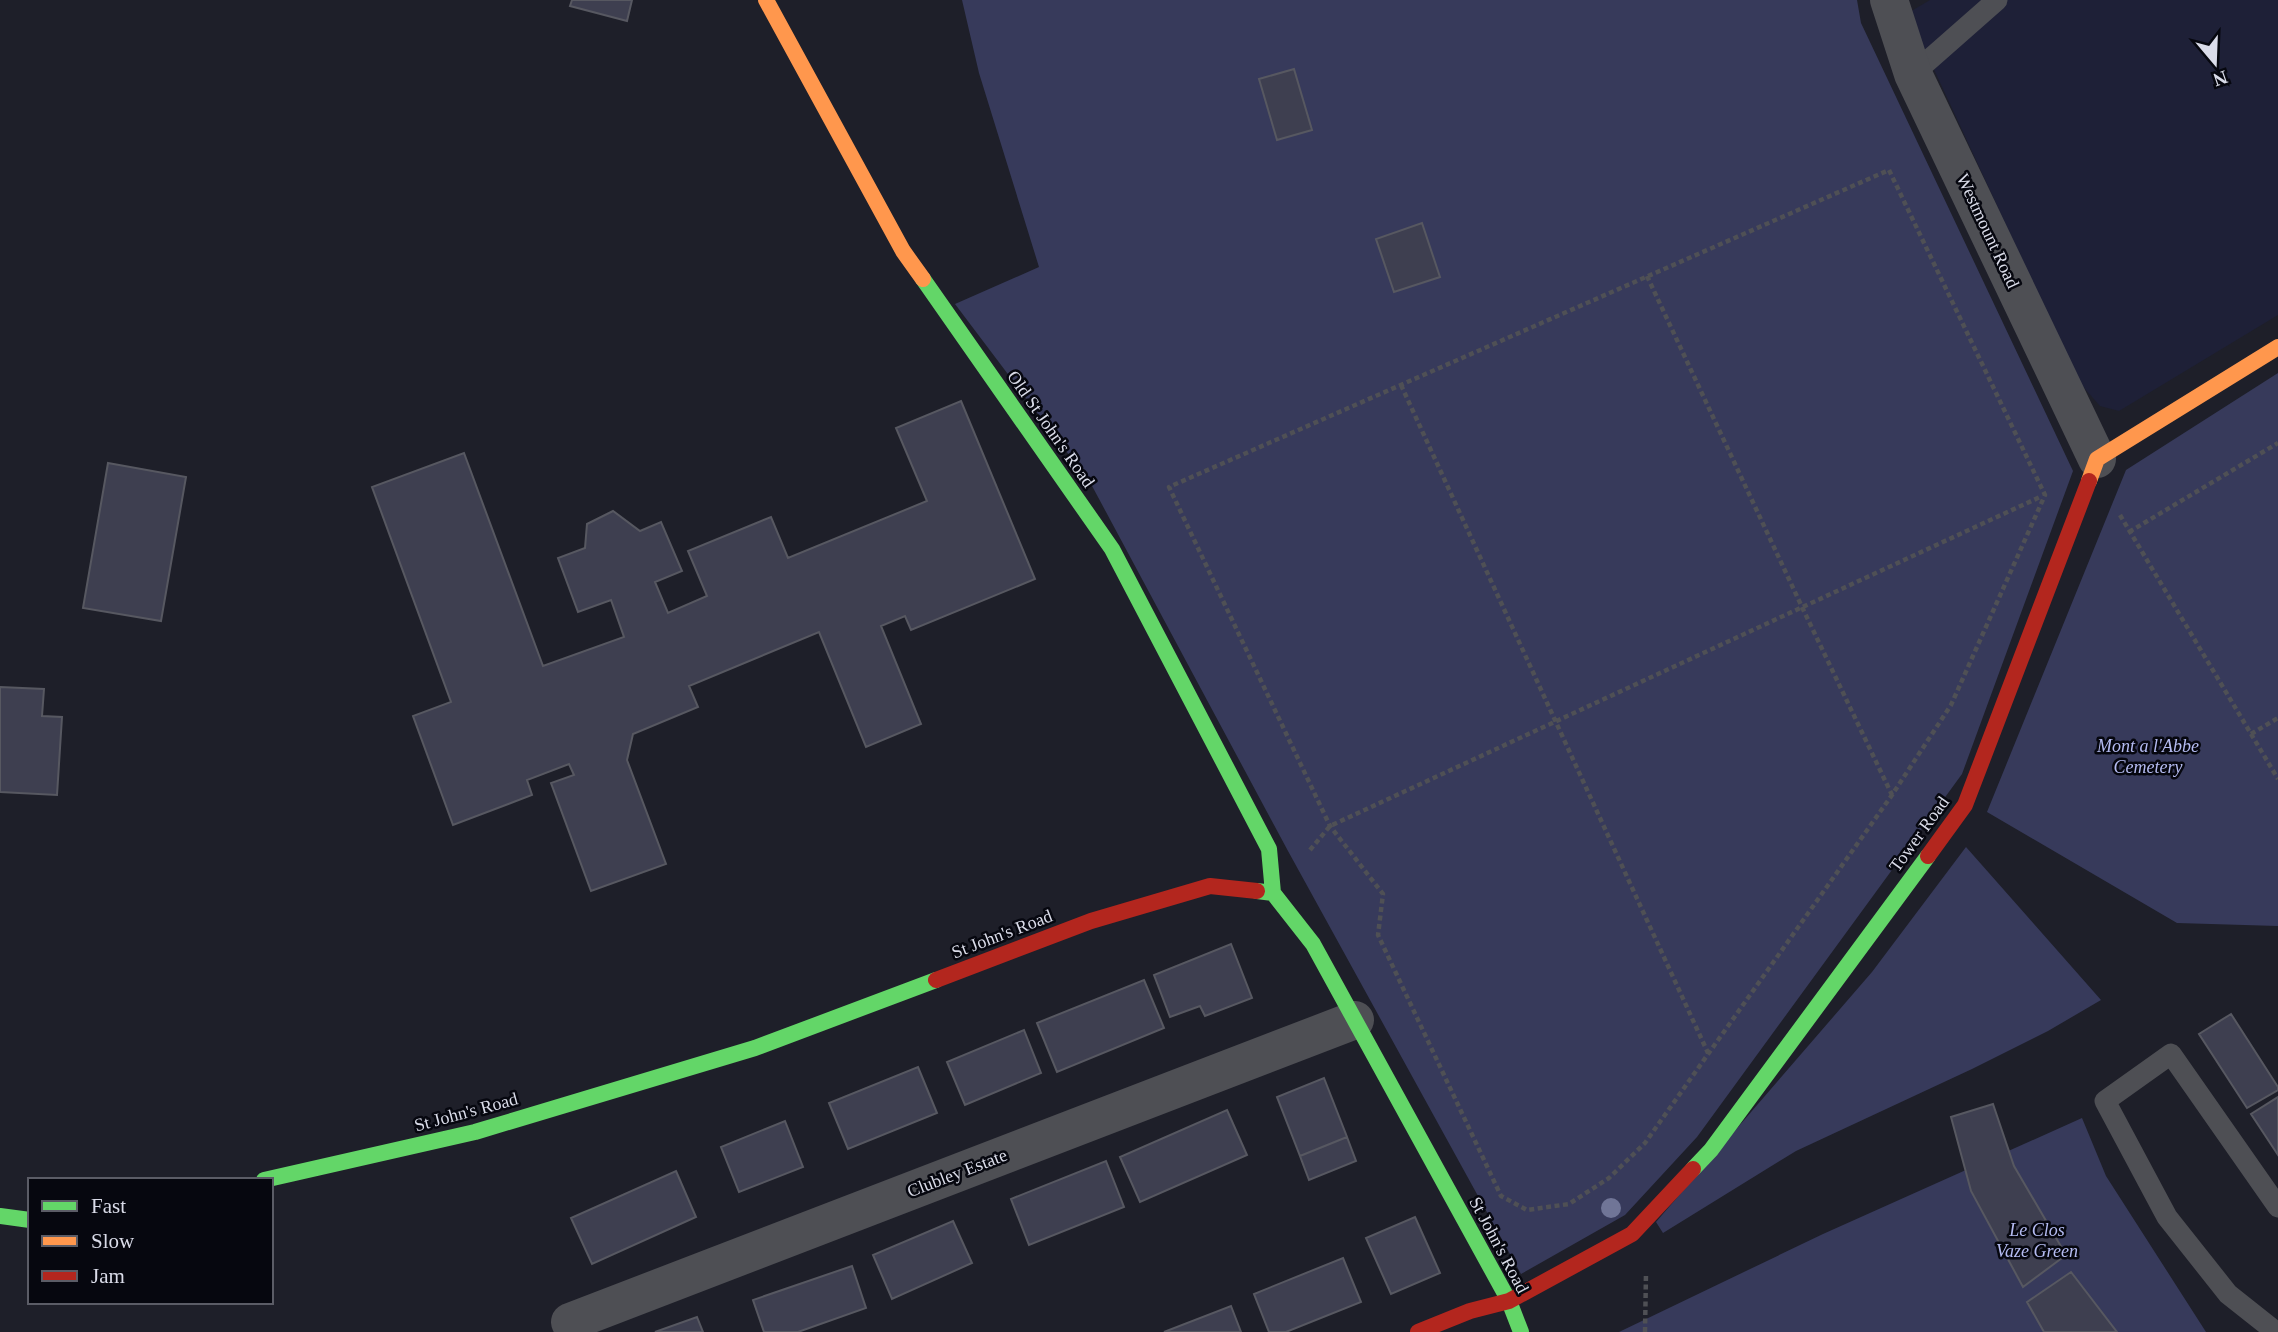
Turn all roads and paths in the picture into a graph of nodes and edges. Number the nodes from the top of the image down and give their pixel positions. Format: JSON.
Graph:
{"nodes":[{"id":1,"x":766,"y":0,"type":"edge"},
{"id":2,"x":1889,"y":0,"type":"edge"},
{"id":3,"x":1997,"y":0,"type":"edge"},
{"id":4,"x":1913,"y":74,"type":"junction"},
{"id":5,"x":1647,"y":276,"type":"junction"},
{"id":6,"x":2278,"y":347,"type":"edge"},
{"id":7,"x":1401,"y":385,"type":"junction"},
{"id":8,"x":2278,"y":443,"type":"edge"},
{"id":9,"x":2097,"y":459,"type":"junction"},
{"id":10,"x":2045,"y":495,"type":"junction"},
{"id":11,"x":2082,"y":499,"type":"junction"},
{"id":12,"x":1802,"y":607,"type":"junction"},
{"id":13,"x":2278,"y":718,"type":"edge"},
{"id":14,"x":1554,"y":722,"type":"junction"},
{"id":15,"x":2251,"y":734,"type":"junction"},
{"id":16,"x":2278,"y":779,"type":"edge"},
{"id":17,"x":1892,"y":796,"type":"junction"},
{"id":18,"x":1330,"y":826,"type":"junction"},
{"id":19,"x":1273,"y":893,"type":"junction"},
{"id":20,"x":1354,"y":1020,"type":"junction"},
{"id":21,"x":1708,"y":1053,"type":"junction"},
{"id":22,"x":273,"y":1178,"type":"edge"},
{"id":23,"x":2278,"y":1207,"type":"edge"},
{"id":24,"x":0,"y":1216,"type":"edge"},
{"id":25,"x":28,"y":1220,"type":"edge"},
{"id":26,"x":1632,"y":1234,"type":"junction"},
{"id":27,"x":1509,"y":1301,"type":"junction"},
{"id":28,"x":575,"y":1332,"type":"edge"},
{"id":29,"x":1418,"y":1332,"type":"edge"},
{"id":30,"x":1521,"y":1332,"type":"edge"},
{"id":31,"x":1646,"y":1332,"type":"edge"},
{"id":32,"x":2276,"y":1332,"type":"edge"}],
"edges":[{"from":1,"to":19,"type":"street","name":"Old St John's Road"},
{"from":2,"to":4,"type":"street","name":"Westmount Road"},
{"from":3,"to":4,"type":"lane"},
{"from":4,"to":9,"type":"street","name":"Westmount Road"},
{"from":5,"to":7,"type":"path"},
{"from":5,"to":10,"type":"path"},
{"from":5,"to":12,"type":"path"},
{"from":6,"to":9,"type":"street"},
{"from":7,"to":14,"type":"path"},
{"from":7,"to":18,"type":"path"},
{"from":8,"to":15,"type":"path"},
{"from":9,"to":11,"type":"street","name":"Tower Road"},
{"from":10,"to":11,"type":"path"},
{"from":10,"to":12,"type":"path"},
{"from":10,"to":17,"type":"path"},
{"from":11,"to":26,"type":"street","name":"Tower Road"},
{"from":12,"to":14,"type":"path"},
{"from":12,"to":17,"type":"path"},
{"from":13,"to":15,"type":"path"},
{"from":14,"to":18,"type":"path"},
{"from":14,"to":21,"type":"path"},
{"from":15,"to":16,"type":"path"},
{"from":17,"to":21,"type":"path"},
{"from":18,"to":19,"type":"path"},
{"from":18,"to":21,"type":"path"},
{"from":19,"to":20,"type":"street","name":"St John's Road"},
{"from":19,"to":22,"type":"street","name":"St John's Road"},
{"from":20,"to":27,"type":"street","name":"St John's Road"},
{"from":20,"to":28,"type":"street","name":"Clubley Estate"},
{"from":23,"to":32,"type":"lane"},
{"from":24,"to":25,"type":"street"},
{"from":26,"to":27,"type":"street","name":"Tower Road"},
{"from":26,"to":31,"type":"path"},
{"from":27,"to":29,"type":"street"},
{"from":27,"to":30,"type":"street","name":"St John's Road"}]}
